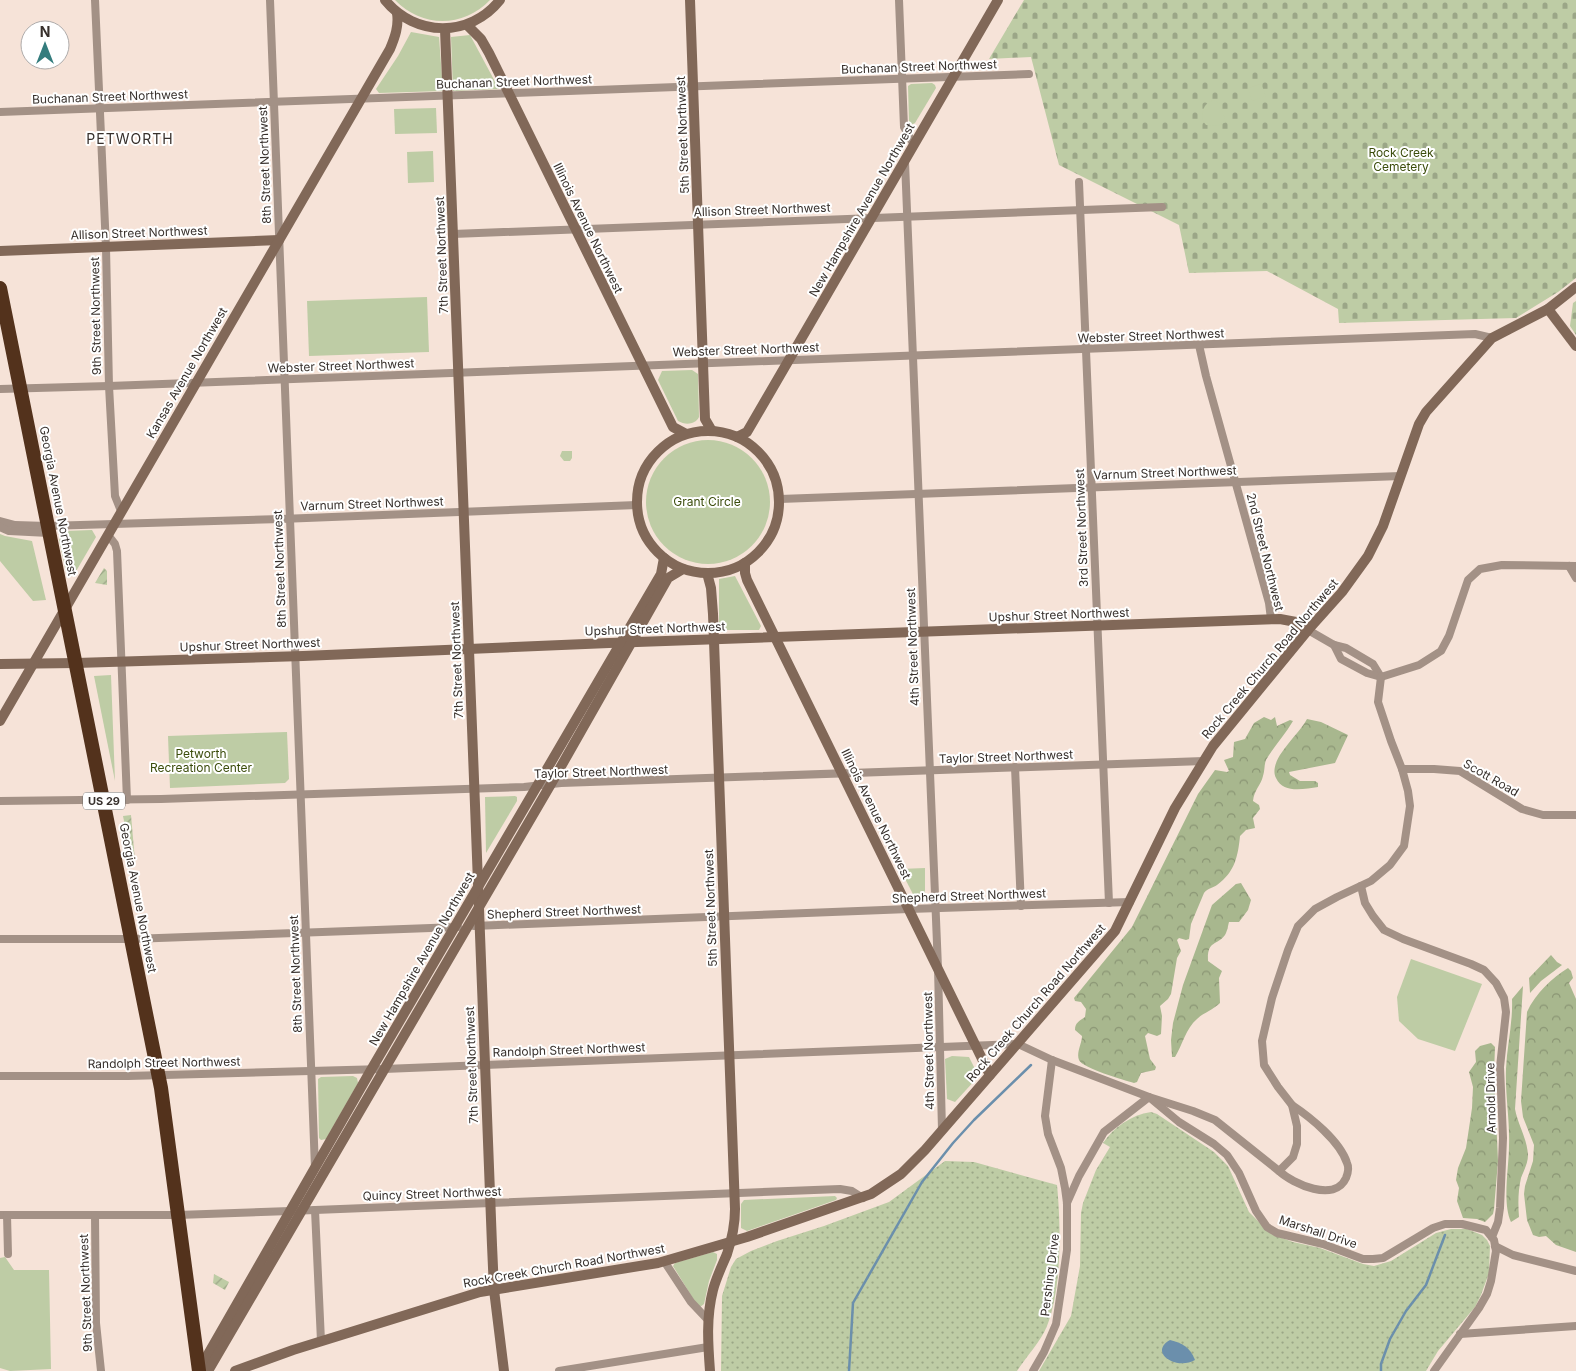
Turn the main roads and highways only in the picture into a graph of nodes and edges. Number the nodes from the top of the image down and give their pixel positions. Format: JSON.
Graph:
{"nodes":[{"id":1,"x":0,"y":288,"type":"edge"},
{"id":2,"x":201,"y":1371,"type":"edge"}],
"edges":[{"from":1,"to":2,"type":"highway","name":"Georgia Avenue Northwest","number":"US 29"}]}
